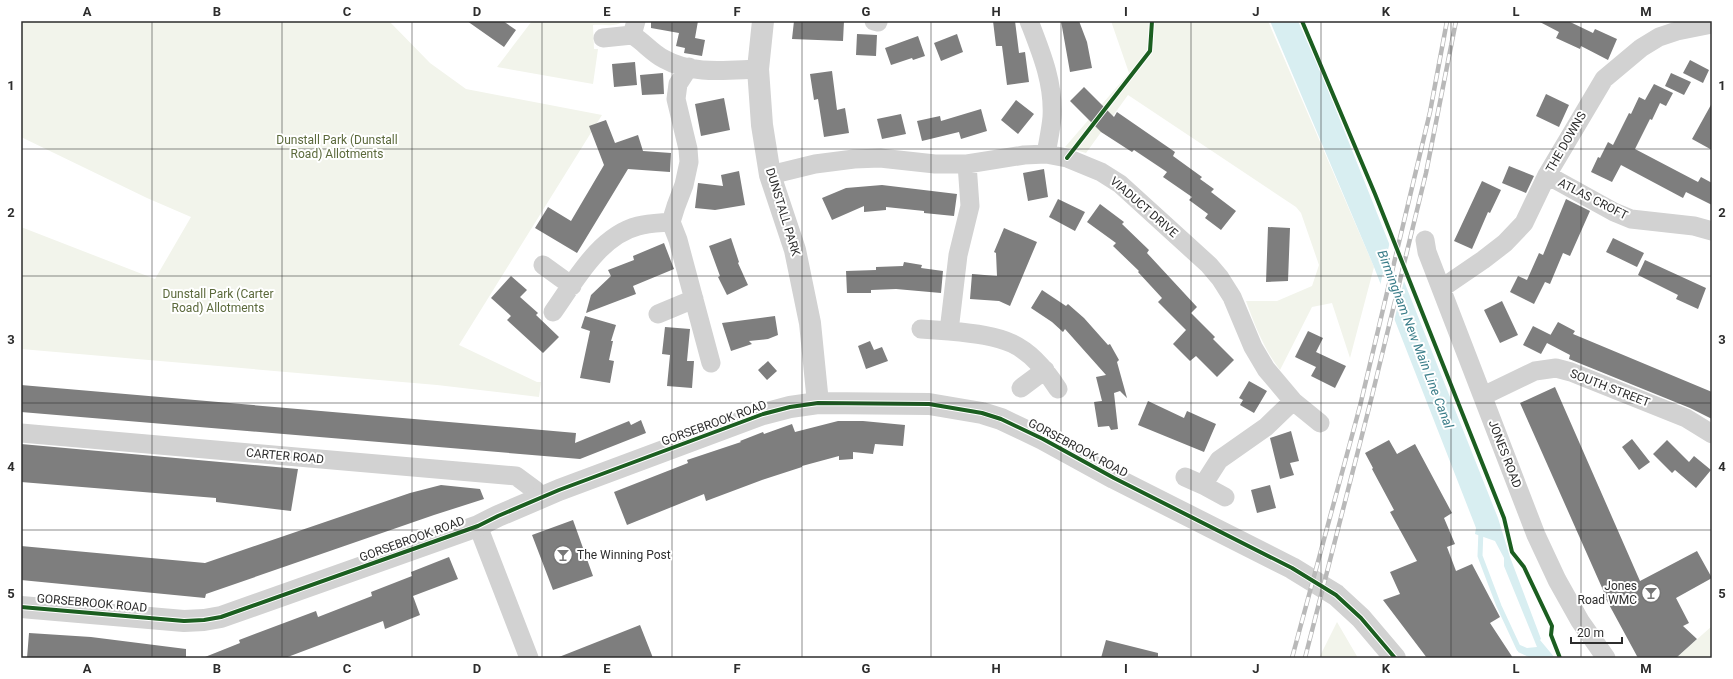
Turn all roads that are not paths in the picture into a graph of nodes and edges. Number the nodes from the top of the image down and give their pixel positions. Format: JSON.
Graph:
{"nodes":[{"id":1,"x":763,"y":21,"type":"edge"},
{"id":2,"x":1029,"y":21,"type":"edge"},
{"id":3,"x":1712,"y":24,"type":"edge"},
{"id":4,"x":634,"y":28,"type":"edge"},
{"id":5,"x":603,"y":38,"type":"dead end"},
{"id":6,"x":689,"y":68,"type":"junction"},
{"id":7,"x":758,"y":69,"type":"junction"},
{"id":8,"x":1046,"y":154,"type":"junction"},
{"id":9,"x":967,"y":164,"type":"junction"},
{"id":10,"x":770,"y":175,"type":"junction"},
{"id":11,"x":1547,"y":175,"type":"junction"},
{"id":12,"x":671,"y":222,"type":"junction"},
{"id":13,"x":1712,"y":231,"type":"edge"},
{"id":14,"x":1425,"y":240,"type":"dead end"},
{"id":15,"x":543,"y":265,"type":"dead end"},
{"id":16,"x":572,"y":286,"type":"junction"},
{"id":17,"x":1442,"y":288,"type":"junction"},
{"id":18,"x":694,"y":299,"type":"junction"},
{"id":19,"x":553,"y":312,"type":"dead end"},
{"id":20,"x":658,"y":314,"type":"dead end"},
{"id":21,"x":921,"y":329,"type":"dead end"},
{"id":22,"x":949,"y":331,"type":"junction"},
{"id":23,"x":711,"y":362,"type":"dead end"},
{"id":24,"x":1045,"y":370,"type":"junction"},
{"id":25,"x":1021,"y":388,"type":"dead end"},
{"id":26,"x":1058,"y":389,"type":"dead end"},
{"id":27,"x":1483,"y":396,"type":"junction"},
{"id":28,"x":1293,"y":401,"type":"junction"},
{"id":29,"x":818,"y":403,"type":"junction"},
{"id":30,"x":1320,"y":423,"type":"dead end"},
{"id":31,"x":21,"y":433,"type":"edge"},
{"id":32,"x":1712,"y":434,"type":"edge"},
{"id":33,"x":1185,"y":477,"type":"dead end"},
{"id":34,"x":1203,"y":485,"type":"junction"},
{"id":35,"x":540,"y":498,"type":"junction"},
{"id":36,"x":1225,"y":498,"type":"dead end"},
{"id":37,"x":478,"y":526,"type":"junction"},
{"id":38,"x":21,"y":607,"type":"edge"},
{"id":39,"x":529,"y":658,"type":"edge"},
{"id":40,"x":1394,"y":658,"type":"edge"},
{"id":41,"x":1606,"y":658,"type":"edge"}],
"edges":[{"from":1,"to":7,"type":"street","name":"DUNSTALL PARK"},
{"from":2,"to":8,"type":"street"},
{"from":3,"to":11,"type":"street","name":"THE DOWNS"},
{"from":4,"to":5,"type":"street"},
{"from":4,"to":6,"type":"street"},
{"from":6,"to":7,"type":"street"},
{"from":6,"to":12,"type":"street"},
{"from":7,"to":10,"type":"street","name":"DUNSTALL PARK"},
{"from":8,"to":9,"type":"street","name":"VIADUCT DRIVE"},
{"from":8,"to":28,"type":"street","name":"VIADUCT DRIVE"},
{"from":9,"to":10,"type":"street","name":"VIADUCT DRIVE"},
{"from":9,"to":22,"type":"street"},
{"from":10,"to":29,"type":"street","name":"DUNSTALL PARK"},
{"from":11,"to":13,"type":"street","name":"ATLAS CROFT"},
{"from":11,"to":17,"type":"street","name":"THE DOWNS"},
{"from":12,"to":16,"type":"street"},
{"from":12,"to":18,"type":"street"},
{"from":14,"to":17,"type":"street","name":"JONES ROAD"},
{"from":15,"to":16,"type":"street"},
{"from":16,"to":19,"type":"street"},
{"from":17,"to":27,"type":"street","name":"JONES ROAD"},
{"from":18,"to":20,"type":"street"},
{"from":18,"to":23,"type":"street"},
{"from":21,"to":22,"type":"street"},
{"from":22,"to":24,"type":"street"},
{"from":24,"to":25,"type":"street"},
{"from":24,"to":26,"type":"street"},
{"from":27,"to":32,"type":"street","name":"SOUTH STREET"},
{"from":27,"to":41,"type":"street","name":"JONES ROAD"},
{"from":28,"to":30,"type":"street","name":"VIADUCT DRIVE"},
{"from":28,"to":34,"type":"street"},
{"from":29,"to":35,"type":"street","name":"GORSEBROOK ROAD"},
{"from":29,"to":40,"type":"street","name":"GORSEBROOK ROAD"},
{"from":31,"to":35,"type":"street","name":"CARTER ROAD"},
{"from":33,"to":34,"type":"street"},
{"from":34,"to":36,"type":"street"},
{"from":35,"to":37,"type":"street","name":"GORSEBROOK ROAD"},
{"from":37,"to":38,"type":"street","name":"GORSEBROOK ROAD"},
{"from":37,"to":39,"type":"street"}]}
